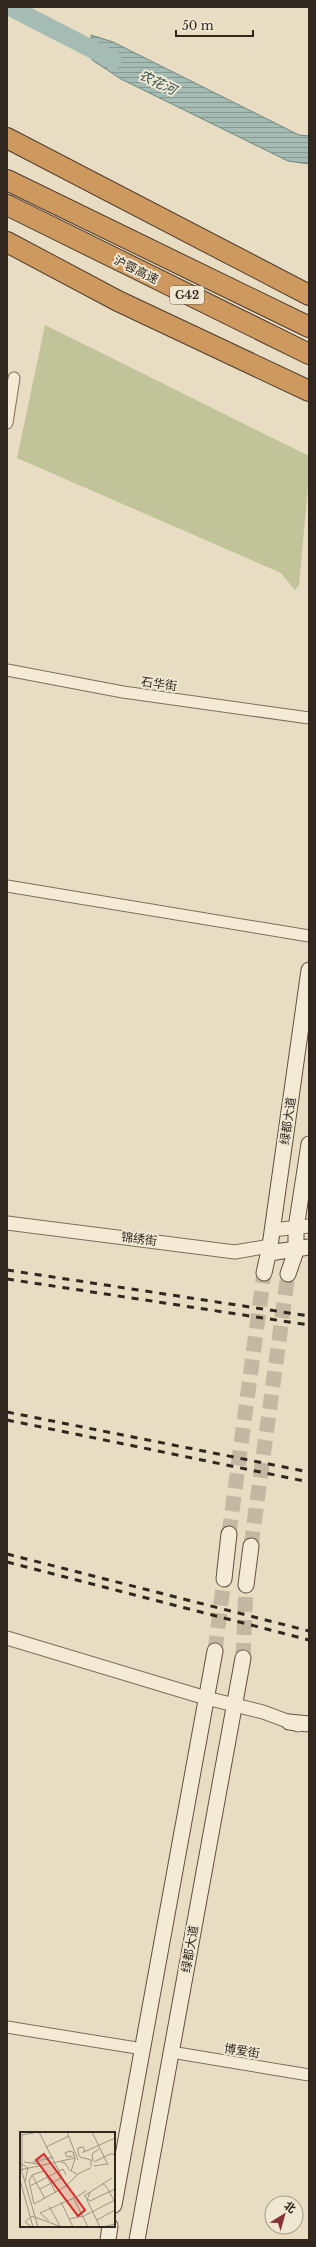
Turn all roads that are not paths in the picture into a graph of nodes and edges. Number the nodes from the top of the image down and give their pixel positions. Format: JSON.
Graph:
{"nodes":[{"id":1,"x":13,"y":141,"type":"edge"},
{"id":2,"x":8,"y":181,"type":"edge"},
{"id":3,"x":7,"y":205,"type":"edge"},
{"id":4,"x":7,"y":242,"type":"edge"},
{"id":5,"x":309,"y":295,"type":"edge"},
{"id":6,"x":118,"y":301,"type":"junction"},
{"id":7,"x":309,"y":327,"type":"edge"},
{"id":8,"x":309,"y":354,"type":"edge"},
{"id":9,"x":14,"y":378,"type":"dead end"},
{"id":10,"x":309,"y":390,"type":"edge"},
{"id":11,"x":309,"y":403,"type":"edge"},
{"id":12,"x":7,"y":423,"type":"edge"},
{"id":13,"x":7,"y":670,"type":"edge"},
{"id":14,"x":309,"y":718,"type":"edge"},
{"id":15,"x":7,"y":886,"type":"edge"},
{"id":16,"x":309,"y":936,"type":"edge"},
{"id":17,"x":309,"y":970,"type":"edge"},
{"id":18,"x":309,"y":1144,"type":"edge"},
{"id":19,"x":7,"y":1223,"type":"edge"},
{"id":20,"x":303,"y":1227,"type":"edge"},
{"id":21,"x":272,"y":1230,"type":"junction"},
{"id":22,"x":303,"y":1249,"type":"edge"},
{"id":23,"x":269,"y":1250,"type":"junction"},
{"id":24,"x":264,"y":1273,"type":"tunnel mouth"},
{"id":25,"x":288,"y":1274,"type":"tunnel mouth"},
{"id":26,"x":229,"y":1534,"type":"tunnel mouth"},
{"id":27,"x":251,"y":1546,"type":"tunnel mouth"},
{"id":28,"x":224,"y":1579,"type":"tunnel mouth"},
{"id":29,"x":246,"y":1585,"type":"tunnel mouth"},
{"id":30,"x":7,"y":1638,"type":"edge"},
{"id":31,"x":215,"y":1651,"type":"tunnel mouth"},
{"id":32,"x":243,"y":1658,"type":"tunnel mouth"},
{"id":33,"x":206,"y":1698,"type":"junction"},
{"id":34,"x":234,"y":1704,"type":"junction"},
{"id":35,"x":289,"y":1722,"type":"junction"},
{"id":36,"x":309,"y":1724,"type":"edge"},
{"id":37,"x":309,"y":1729,"type":"edge"},
{"id":38,"x":7,"y":2028,"type":"edge"},
{"id":39,"x":142,"y":2048,"type":"junction"},
{"id":40,"x":171,"y":2052,"type":"junction"},
{"id":41,"x":309,"y":2075,"type":"edge"},
{"id":42,"x":115,"y":2199,"type":"edge"},
{"id":43,"x":110,"y":2227,"type":"edge"},
{"id":44,"x":108,"y":2240,"type":"edge"},
{"id":45,"x":137,"y":2240,"type":"edge"}],
"edges":[{"from":1,"to":5,"type":"highway"},
{"from":2,"to":7,"type":"highway","name":"沪蓉高速","number":"G42"},
{"from":3,"to":8,"type":"highway","name":"沪蓉高速","number":"G42"},
{"from":4,"to":6,"type":"highway"},
{"from":6,"to":10,"type":"highway"},
{"from":6,"to":11,"type":"highway"},
{"from":9,"to":12,"type":"street"},
{"from":13,"to":14,"type":"street","name":"石华街"},
{"from":15,"to":16,"type":"street"},
{"from":17,"to":21,"type":"main road","name":"绿都大道"},
{"from":18,"to":20,"type":"main road","name":"绿都大道"},
{"from":19,"to":23,"type":"street","name":"锦绣街"},
{"from":20,"to":21,"type":"street"},
{"from":20,"to":22,"type":"main road","name":"绿都大道"},
{"from":21,"to":23,"type":"main road","name":"绿都大道"},
{"from":22,"to":23,"type":"main road"},
{"from":22,"to":25,"type":"main road","name":"绿都大道"},
{"from":23,"to":24,"type":"main road","name":"绿都大道"},
{"from":26,"to":28,"type":"main road"},
{"from":27,"to":29,"type":"main road"},
{"from":30,"to":33,"type":"street"},
{"from":31,"to":33,"type":"main road"},
{"from":32,"to":34,"type":"main road","name":"绿都大道"},
{"from":33,"to":34,"type":"street"},
{"from":33,"to":39,"type":"main road"},
{"from":34,"to":35,"type":"street"},
{"from":34,"to":40,"type":"main road","name":"绿都大道"},
{"from":35,"to":36,"type":"main road"},
{"from":35,"to":37,"type":"street"},
{"from":38,"to":39,"type":"street"},
{"from":39,"to":42,"type":"main road"},
{"from":40,"to":41,"type":"street","name":"博爱街"},
{"from":40,"to":45,"type":"main road","name":"绿都大道"},
{"from":43,"to":44,"type":"main road"}]}
